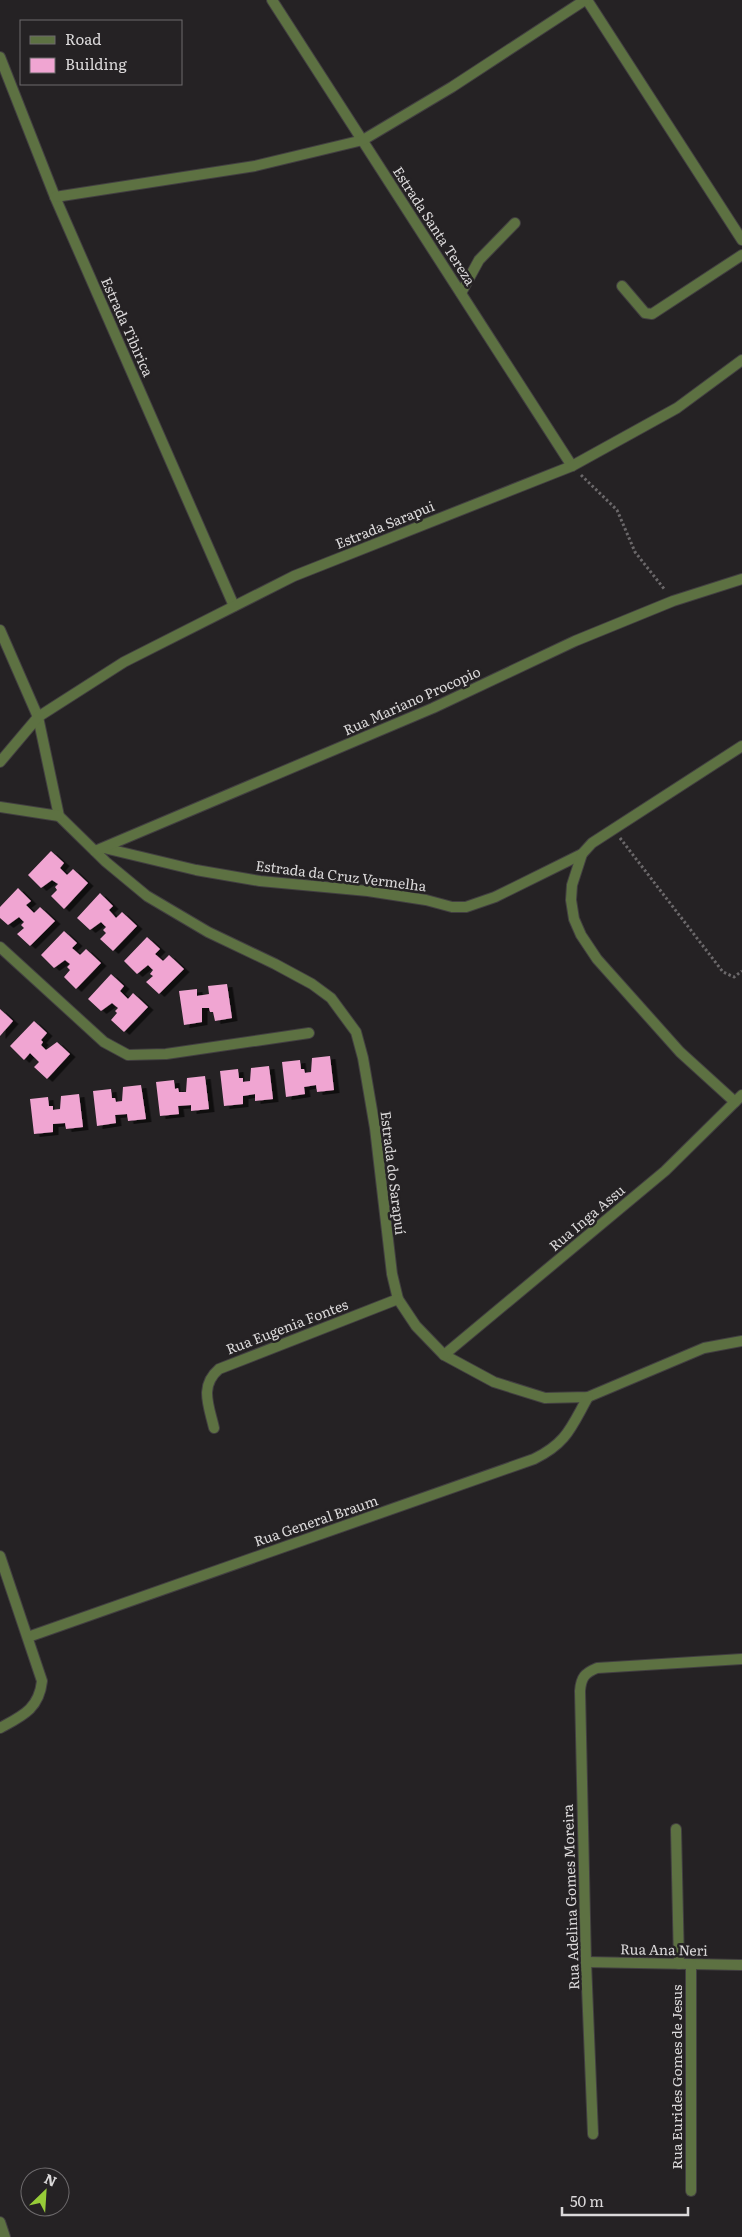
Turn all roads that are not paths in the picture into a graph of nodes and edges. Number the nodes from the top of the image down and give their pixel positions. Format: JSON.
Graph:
{"nodes":[{"id":1,"x":272,"y":0,"type":"edge"},
{"id":2,"x":586,"y":0,"type":"edge"},
{"id":3,"x":0,"y":57,"type":"edge"},
{"id":4,"x":363,"y":140,"type":"junction"},
{"id":5,"x":55,"y":197,"type":"junction"},
{"id":6,"x":515,"y":223,"type":"dead end"},
{"id":7,"x":742,"y":240,"type":"edge"},
{"id":8,"x":742,"y":255,"type":"edge"},
{"id":9,"x":622,"y":286,"type":"dead end"},
{"id":10,"x":461,"y":293,"type":"junction"},
{"id":11,"x":742,"y":360,"type":"edge"},
{"id":12,"x":572,"y":466,"type":"junction"},
{"id":13,"x":742,"y":579,"type":"edge"},
{"id":14,"x":234,"y":606,"type":"junction"},
{"id":15,"x":0,"y":630,"type":"edge"},
{"id":16,"x":38,"y":717,"type":"junction"},
{"id":17,"x":741,"y":748,"type":"edge"},
{"id":18,"x":0,"y":762,"type":"edge"},
{"id":19,"x":0,"y":807,"type":"edge"},
{"id":20,"x":59,"y":816,"type":"junction"},
{"id":21,"x":99,"y":850,"type":"junction"},
{"id":22,"x":582,"y":854,"type":"junction"},
{"id":23,"x":0,"y":946,"type":"edge"},
{"id":24,"x":310,"y":1033,"type":"dead end"},
{"id":25,"x":739,"y":1098,"type":"edge"},
{"id":26,"x":398,"y":1299,"type":"junction"},
{"id":27,"x":742,"y":1341,"type":"edge"},
{"id":28,"x":444,"y":1355,"type":"junction"},
{"id":29,"x":588,"y":1397,"type":"junction"},
{"id":30,"x":214,"y":1428,"type":"dead end"},
{"id":31,"x":0,"y":1556,"type":"edge"},
{"id":32,"x":28,"y":1637,"type":"junction"},
{"id":33,"x":742,"y":1658,"type":"edge"},
{"id":34,"x":0,"y":1728,"type":"edge"},
{"id":35,"x":676,"y":1828,"type":"dead end"},
{"id":36,"x":586,"y":1962,"type":"junction"},
{"id":37,"x":680,"y":1964,"type":"junction"},
{"id":38,"x":691,"y":1964,"type":"junction"},
{"id":39,"x":742,"y":1965,"type":"edge"},
{"id":40,"x":594,"y":2134,"type":"dead end"},
{"id":41,"x":691,"y":2191,"type":"dead end"},
{"id":42,"x":0,"y":2222,"type":"edge"},
{"id":43,"x":6,"y":2237,"type":"edge"}],
"edges":[{"from":1,"to":4,"type":"street","name":"Estrada Santa Tereza"},
{"from":2,"to":4,"type":"street"},
{"from":2,"to":7,"type":"street"},
{"from":3,"to":5,"type":"street","name":"Estrada Tibirica"},
{"from":4,"to":5,"type":"street"},
{"from":4,"to":10,"type":"street","name":"Estrada Santa Tereza"},
{"from":5,"to":14,"type":"street","name":"Estrada Tibirica"},
{"from":6,"to":10,"type":"street"},
{"from":8,"to":9,"type":"street"},
{"from":10,"to":12,"type":"street","name":"Estrada Santa Tereza"},
{"from":11,"to":12,"type":"street","name":"Estrada Sarapui"},
{"from":12,"to":14,"type":"street","name":"Estrada Sarapui"},
{"from":13,"to":21,"type":"street","name":"Rua Mariano Procopio"},
{"from":14,"to":16,"type":"street","name":"Estrada Sarapui"},
{"from":15,"to":16,"type":"street"},
{"from":16,"to":18,"type":"street"},
{"from":16,"to":20,"type":"street"},
{"from":17,"to":22,"type":"street","name":"Estrada da Cruz Vermelha"},
{"from":19,"to":20,"type":"street"},
{"from":20,"to":21,"type":"street","name":"Estrada do Sarapuí"},
{"from":21,"to":22,"type":"street","name":"Estrada da Cruz Vermelha"},
{"from":21,"to":26,"type":"street","name":"Estrada do Sarapuí"},
{"from":22,"to":25,"type":"street"},
{"from":23,"to":24,"type":"street"},
{"from":25,"to":28,"type":"street","name":"Rua Inga Assu"},
{"from":26,"to":28,"type":"street","name":"Estrada do Sarapuí"},
{"from":26,"to":30,"type":"street","name":"Rua Eugenia Fontes"},
{"from":27,"to":29,"type":"street","name":"Estrada do Sarapuí"},
{"from":28,"to":29,"type":"street","name":"Estrada do Sarapuí"},
{"from":29,"to":32,"type":"street","name":"Rua General Braum"},
{"from":31,"to":32,"type":"street"},
{"from":32,"to":34,"type":"street"},
{"from":33,"to":36,"type":"street","name":"Rua Adelina Gomes Moreira"},
{"from":35,"to":37,"type":"street","name":"Rua Eurides Gomes de Jesus"},
{"from":36,"to":37,"type":"street","name":"Rua Ana Neri"},
{"from":36,"to":40,"type":"street","name":"Rua Adelina Gomes Moreira"},
{"from":37,"to":38,"type":"street","name":"Rua Ana Neri"},
{"from":38,"to":39,"type":"street","name":"Rua Ana Neri"},
{"from":38,"to":41,"type":"street","name":"Rua Eurides Gomes de Jesus"},
{"from":42,"to":43,"type":"street"}]}
